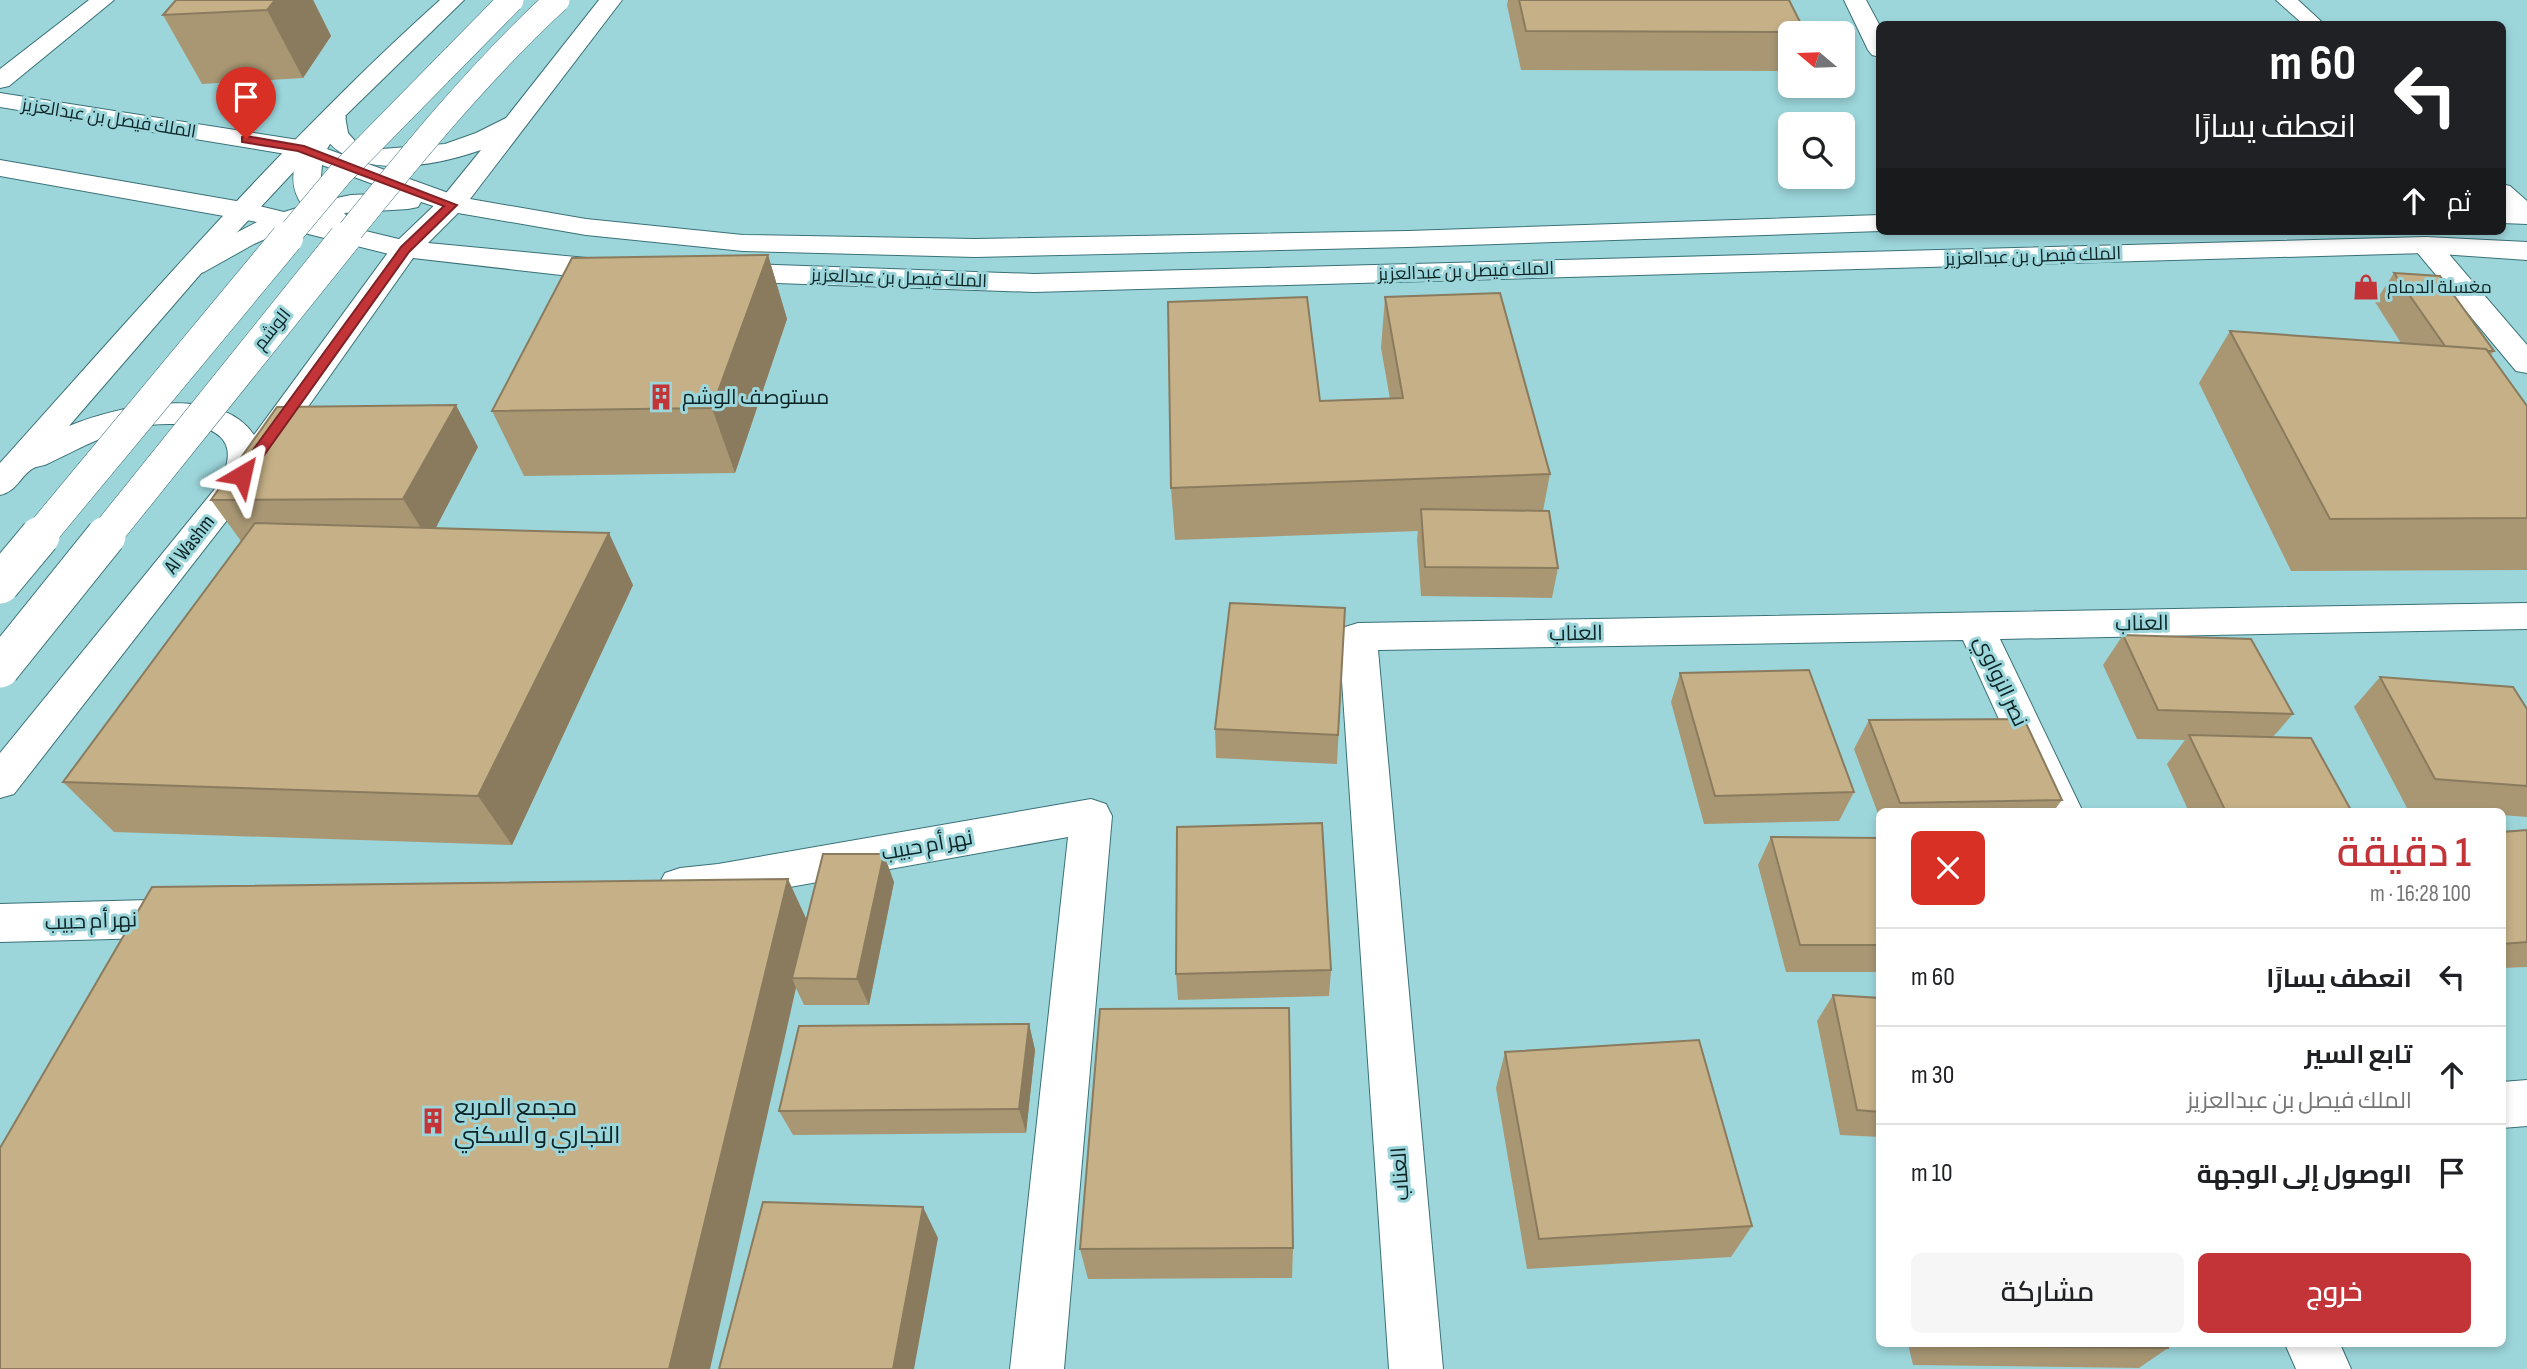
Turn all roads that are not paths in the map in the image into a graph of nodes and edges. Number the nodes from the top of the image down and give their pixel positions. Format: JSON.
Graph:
{"nodes":[{"id":1,"x":103,"y":0,"type":"edge"},
{"id":2,"x":453,"y":0,"type":"edge"},
{"id":3,"x":511,"y":0,"type":"edge"},
{"id":4,"x":557,"y":0,"type":"edge"},
{"id":5,"x":611,"y":0,"type":"edge"},
{"id":6,"x":1856,"y":0,"type":"edge"},
{"id":7,"x":2286,"y":0,"type":"edge"},
{"id":8,"x":2310,"y":21,"type":"edge"},
{"id":9,"x":1876,"y":42,"type":"edge"},
{"id":10,"x":0,"y":81,"type":"edge"},
{"id":11,"x":0,"y":100,"type":"edge"},
{"id":12,"x":333,"y":117,"type":"junction"},
{"id":13,"x":517,"y":120,"type":"junction"},
{"id":14,"x":305,"y":150,"type":"junction"},
{"id":15,"x":0,"y":168,"type":"edge"},
{"id":16,"x":2506,"y":195,"type":"edge"},
{"id":17,"x":452,"y":205,"type":"junction"},
{"id":18,"x":242,"y":210,"type":"junction"},
{"id":19,"x":320,"y":210,"type":"junction"},
{"id":20,"x":2527,"y":214,"type":"edge"},
{"id":21,"x":2506,"y":215,"type":"edge"},
{"id":22,"x":284,"y":220,"type":"junction"},
{"id":23,"x":1876,"y":223,"type":"edge"},
{"id":24,"x":2426,"y":246,"type":"junction"},
{"id":25,"x":405,"y":249,"type":"junction"},
{"id":26,"x":2527,"y":251,"type":"edge"},
{"id":27,"x":194,"y":266,"type":"junction"},
{"id":28,"x":652,"y":270,"type":"edge"},
{"id":29,"x":693,"y":271,"type":"edge"},
{"id":30,"x":2527,"y":364,"type":"edge"},
{"id":31,"x":0,"y":484,"type":"edge"},
{"id":32,"x":226,"y":498,"type":"junction"},
{"id":33,"x":0,"y":584,"type":"edge"},
{"id":34,"x":2527,"y":616,"type":"edge"},
{"id":35,"x":1975,"y":626,"type":"junction"},
{"id":36,"x":0,"y":668,"type":"edge"},
{"id":37,"x":0,"y":782,"type":"edge"},
{"id":38,"x":2060,"y":808,"type":"edge"},
{"id":39,"x":636,"y":890,"type":"edge"},
{"id":40,"x":223,"y":917,"type":"edge"},
{"id":41,"x":0,"y":923,"type":"edge"},
{"id":42,"x":2527,"y":1104,"type":"edge"},
{"id":43,"x":2506,"y":1105,"type":"edge"},
{"id":44,"x":2313,"y":1347,"type":"edge"},
{"id":45,"x":1037,"y":1369,"type":"edge"},
{"id":46,"x":1416,"y":1369,"type":"edge"},
{"id":47,"x":2324,"y":1369,"type":"edge"}],
"edges":[{"from":1,"to":10,"type":"street"},
{"from":2,"to":12,"type":"street"},
{"from":3,"to":33,"type":"street","bridge":true},
{"from":4,"to":36,"type":"street","name":"الوشم","bridge":true},
{"from":5,"to":13,"type":"street"},
{"from":6,"to":9,"type":"street"},
{"from":7,"to":8,"type":"lane"},
{"from":11,"to":14,"type":"street","name":"الملك فيصل بن عبدالعزيز"},
{"from":12,"to":13,"type":"street"},
{"from":12,"to":14,"type":"street"},
{"from":13,"to":17,"type":"street"},
{"from":14,"to":17,"type":"street","name":"الملك فيصل بن عبدالعزيز"},
{"from":14,"to":18,"type":"street"},
{"from":14,"to":19,"type":"street"},
{"from":15,"to":18,"type":"street"},
{"from":16,"to":20,"type":"lane"},
{"from":17,"to":19,"type":"street"},
{"from":17,"to":23,"type":"street","name":"الملك فيصل بن عبدالعزيز"},
{"from":17,"to":25,"type":"street","name":"Al Washm"},
{"from":18,"to":22,"type":"street"},
{"from":18,"to":27,"type":"street"},
{"from":19,"to":22,"type":"street"},
{"from":19,"to":25,"type":"street"},
{"from":20,"to":21,"type":"street"},
{"from":22,"to":25,"type":"street"},
{"from":22,"to":27,"type":"street"},
{"from":24,"to":26,"type":"street","name":"الملك فيصل بن عبدالعزيز"},
{"from":24,"to":29,"type":"street","name":"الملك فيصل بن عبدالعزيز"},
{"from":24,"to":30,"type":"street"},
{"from":25,"to":28,"type":"street"},
{"from":25,"to":32,"type":"street","name":"Al Washm"},
{"from":27,"to":31,"type":"street"},
{"from":31,"to":32,"type":"street"},
{"from":32,"to":37,"type":"street","name":"Al Washm"},
{"from":34,"to":35,"type":"street","name":"العناب"},
{"from":35,"to":38,"type":"street","name":"نصر الزواوي"},
{"from":35,"to":46,"type":"street","name":"العناب"},
{"from":39,"to":45,"type":"street","name":"نهر أم حبيب"},
{"from":40,"to":41,"type":"street","name":"نهر أم حبيب"},
{"from":42,"to":43,"type":"street"},
{"from":44,"to":47,"type":"street"}]}
